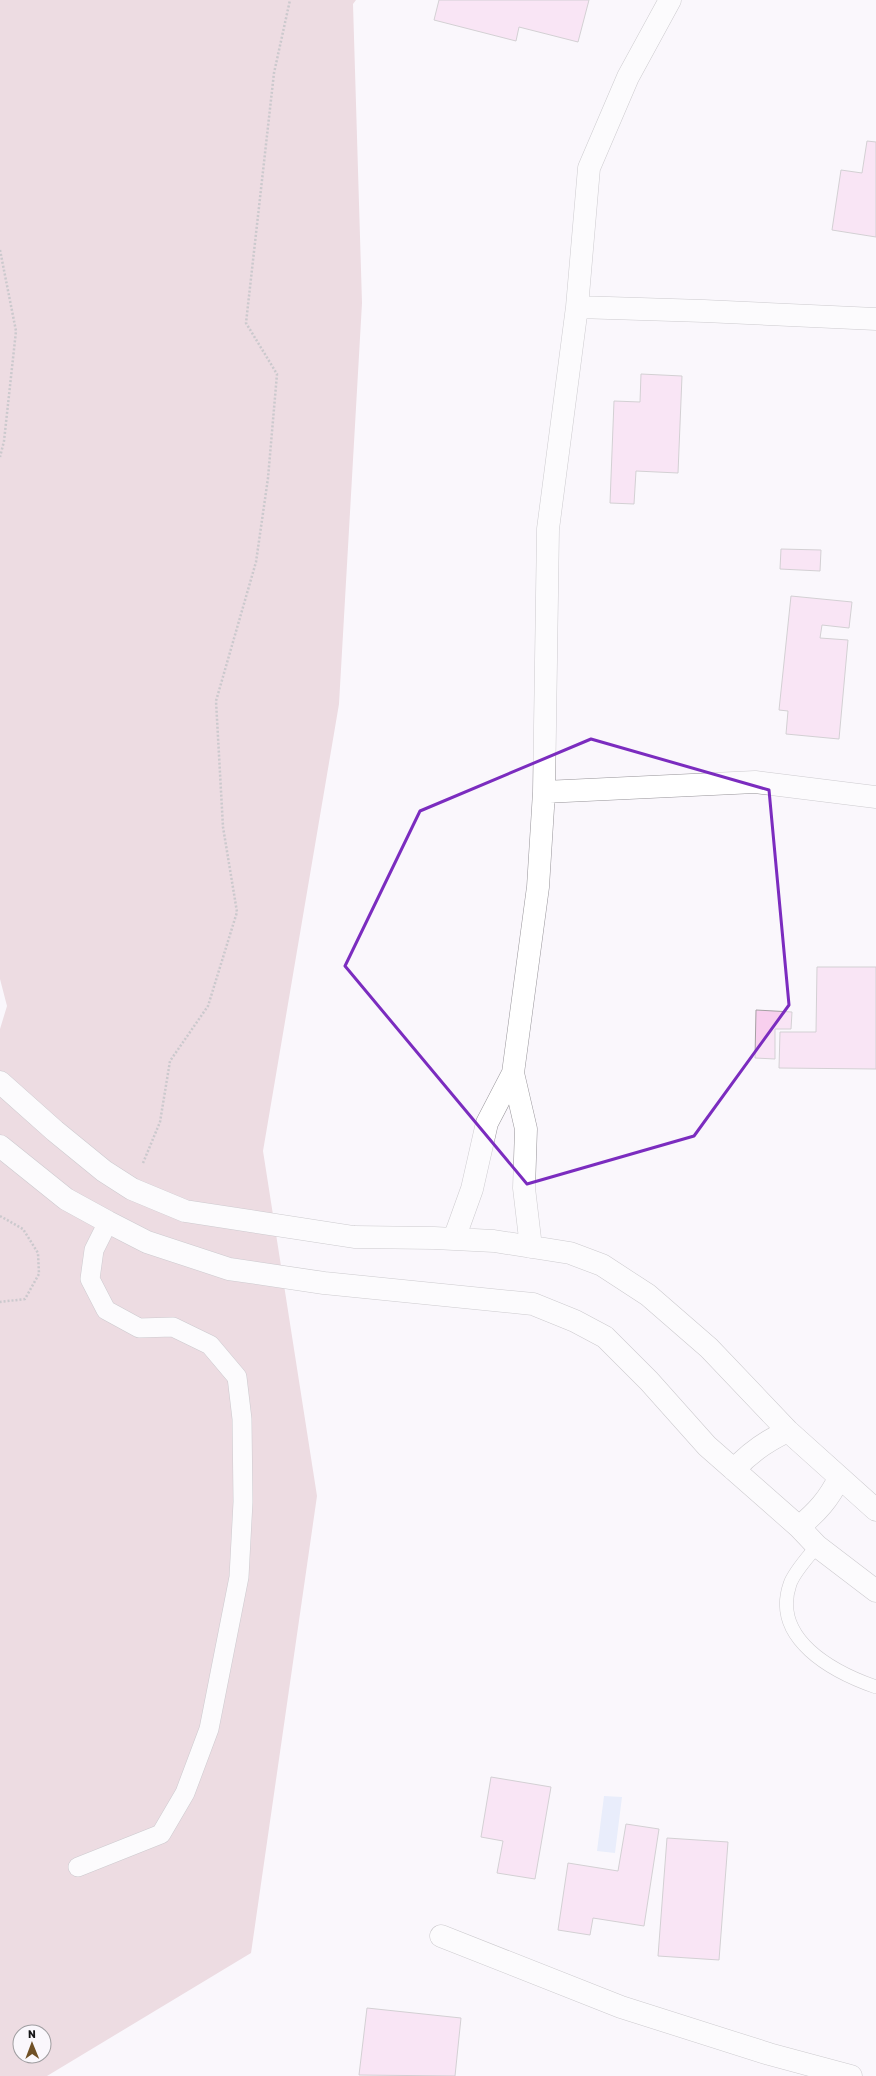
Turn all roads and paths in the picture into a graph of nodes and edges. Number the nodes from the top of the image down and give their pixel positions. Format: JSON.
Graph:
{"nodes":[{"id":1,"x":290,"y":0,"type":"edge"},
{"id":2,"x":670,"y":0,"type":"edge"},
{"id":3,"x":0,"y":250,"type":"edge"},
{"id":4,"x":577,"y":307,"type":"junction"},
{"id":5,"x":876,"y":319,"type":"edge"},
{"id":6,"x":0,"y":457,"type":"edge"},
{"id":7,"x":544,"y":792,"type":"junction"},
{"id":8,"x":876,"y":797,"type":"edge"},
{"id":9,"x":513,"y":1073,"type":"junction"},
{"id":10,"x":0,"y":1082,"type":"edge"},
{"id":11,"x":0,"y":1146,"type":"edge"},
{"id":12,"x":132,"y":1190,"type":"junction"},
{"id":13,"x":0,"y":1216,"type":"edge"},
{"id":14,"x":108,"y":1222,"type":"junction"},
{"id":15,"x":454,"y":1239,"type":"junction"},
{"id":16,"x":531,"y":1247,"type":"junction"},
{"id":17,"x":0,"y":1302,"type":"edge"},
{"id":18,"x":788,"y":1431,"type":"junction"},
{"id":19,"x":734,"y":1470,"type":"junction"},
{"id":20,"x":839,"y":1478,"type":"junction"},
{"id":21,"x":876,"y":1510,"type":"edge"},
{"id":22,"x":799,"y":1526,"type":"junction"},
{"id":23,"x":816,"y":1546,"type":"junction"},
{"id":24,"x":876,"y":1591,"type":"edge"},
{"id":25,"x":876,"y":1687,"type":"edge"},
{"id":26,"x":78,"y":1867,"type":"dead end"},
{"id":27,"x":441,"y":1936,"type":"dead end"},
{"id":28,"x":851,"y":2076,"type":"edge"}],
"edges":[{"from":1,"to":12,"type":"path"},
{"from":2,"to":4,"type":"street"},
{"from":3,"to":6,"type":"path"},
{"from":4,"to":5,"type":"street"},
{"from":4,"to":7,"type":"street"},
{"from":7,"to":8,"type":"street"},
{"from":7,"to":9,"type":"street"},
{"from":9,"to":15,"type":"street"},
{"from":9,"to":16,"type":"street"},
{"from":10,"to":12,"type":"street"},
{"from":11,"to":14,"type":"street"},
{"from":12,"to":15,"type":"street"},
{"from":13,"to":17,"type":"path"},
{"from":14,"to":19,"type":"street"},
{"from":14,"to":26,"type":"street"},
{"from":15,"to":16,"type":"street"},
{"from":16,"to":18,"type":"street"},
{"from":18,"to":19,"type":"street"},
{"from":18,"to":20,"type":"street"},
{"from":19,"to":22,"type":"street"},
{"from":20,"to":21,"type":"street"},
{"from":20,"to":22,"type":"street"},
{"from":22,"to":23,"type":"street"},
{"from":23,"to":24,"type":"street"},
{"from":23,"to":25,"type":"lane"},
{"from":27,"to":28,"type":"street"}]}
